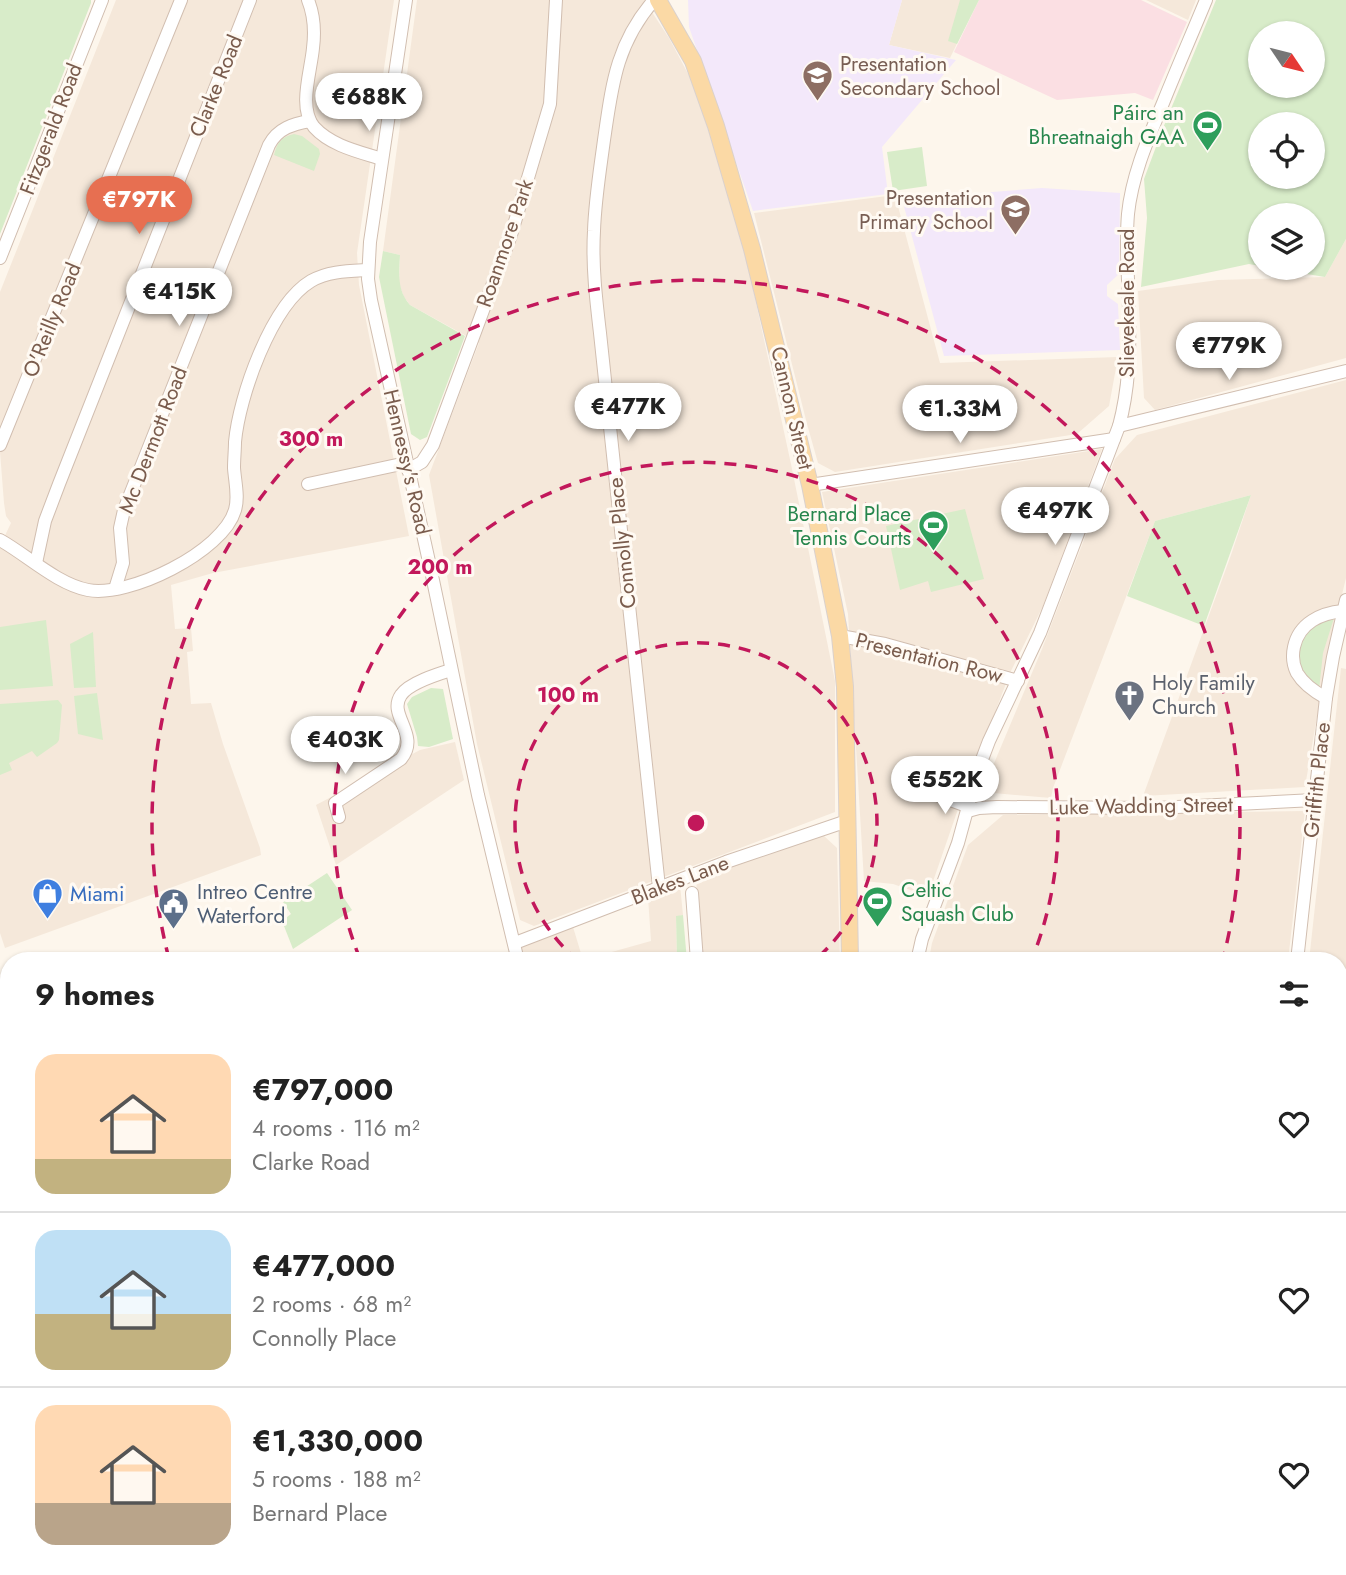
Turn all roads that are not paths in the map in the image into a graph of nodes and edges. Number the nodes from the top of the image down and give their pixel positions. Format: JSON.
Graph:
{"nodes":[{"id":1,"x":102,"y":0,"type":"edge"},
{"id":2,"x":181,"y":0,"type":"edge"},
{"id":3,"x":250,"y":0,"type":"edge"},
{"id":4,"x":309,"y":0,"type":"edge"},
{"id":5,"x":406,"y":0,"type":"edge"},
{"id":6,"x":556,"y":0,"type":"edge"},
{"id":7,"x":656,"y":0,"type":"edge"},
{"id":8,"x":1206,"y":0,"type":"edge"},
{"id":9,"x":310,"y":121,"type":"junction"},
{"id":10,"x":382,"y":159,"type":"junction"},
{"id":11,"x":0,"y":258,"type":"edge"},
{"id":12,"x":368,"y":270,"type":"junction"},
{"id":13,"x":1346,"y":371,"type":"edge"},
{"id":14,"x":1119,"y":426,"type":"junction"},
{"id":15,"x":1114,"y":439,"type":"junction"},
{"id":16,"x":0,"y":445,"type":"edge"},
{"id":17,"x":407,"y":466,"type":"junction"},
{"id":18,"x":308,"y":484,"type":"dead end"},
{"id":19,"x":810,"y":485,"type":"junction"},
{"id":20,"x":0,"y":540,"type":"edge"},
{"id":21,"x":36,"y":563,"type":"junction"},
{"id":22,"x":115,"y":589,"type":"junction"},
{"id":23,"x":1345,"y":606,"type":"edge"},
{"id":24,"x":840,"y":636,"type":"junction"},
{"id":25,"x":1332,"y":657,"type":"junction"},
{"id":26,"x":1346,"y":660,"type":"edge"},
{"id":27,"x":451,"y":670,"type":"junction"},
{"id":28,"x":1018,"y":681,"type":"junction"},
{"id":29,"x":1326,"y":698,"type":"junction"},
{"id":30,"x":934,"y":794,"type":"dead end"},
{"id":31,"x":1314,"y":800,"type":"junction"},
{"id":32,"x":968,"y":809,"type":"junction"},
{"id":33,"x":339,"y":817,"type":"dead end"},
{"id":34,"x":847,"y":821,"type":"junction"},
{"id":35,"x":659,"y":887,"type":"junction"},
{"id":36,"x":692,"y":893,"type":"dead end"},
{"id":37,"x":515,"y":943,"type":"junction"},
{"id":38,"x":516,"y":952,"type":"edge"},
{"id":39,"x":696,"y":952,"type":"edge"},
{"id":40,"x":850,"y":952,"type":"edge"},
{"id":41,"x":919,"y":952,"type":"edge"},
{"id":42,"x":1298,"y":952,"type":"edge"}],
"edges":[{"from":1,"to":11,"type":"street","name":"Fitzgerald Road"},
{"from":2,"to":16,"type":"street","name":"O'Reilly Road"},
{"from":3,"to":21,"type":"street","name":"Clarke Road"},
{"from":4,"to":9,"type":"street"},
{"from":5,"to":10,"type":"street","name":"Hennessy's Road"},
{"from":6,"to":17,"type":"street","name":"Roanmore Park"},
{"from":7,"to":19,"type":"main road","name":"Cannon Street"},
{"from":7,"to":35,"type":"street","name":"Connolly Place"},
{"from":8,"to":14,"type":"street","name":"Slievekeale Road"},
{"from":9,"to":10,"type":"street"},
{"from":9,"to":22,"type":"street","name":"Mc Dermott Road"},
{"from":10,"to":12,"type":"street","name":"Hennessy's Road"},
{"from":12,"to":17,"type":"street","name":"Hennessy's Road"},
{"from":12,"to":22,"type":"street"},
{"from":13,"to":14,"type":"street"},
{"from":14,"to":15,"type":"street","name":"Slievekeale Road"},
{"from":15,"to":19,"type":"street"},
{"from":15,"to":28,"type":"street","name":"Slievekeale Road"},
{"from":17,"to":18,"type":"street"},
{"from":17,"to":27,"type":"street","name":"Hennessy's Road"},
{"from":19,"to":24,"type":"main road","name":"Cannon Street"},
{"from":20,"to":21,"type":"street"},
{"from":21,"to":22,"type":"street"},
{"from":23,"to":25,"type":"street","name":"Griffith Place"},
{"from":23,"to":29,"type":"street"},
{"from":24,"to":28,"type":"street","name":"Presentation Row"},
{"from":24,"to":34,"type":"main road","name":"Cannon Street"},
{"from":25,"to":26,"type":"street"},
{"from":25,"to":29,"type":"street","name":"Griffith Place"},
{"from":27,"to":33,"type":"street"},
{"from":27,"to":37,"type":"street","name":"Hennessy's Road"},
{"from":28,"to":32,"type":"street","name":"Slievekeale Road"},
{"from":29,"to":31,"type":"street","name":"Griffith Place"},
{"from":30,"to":32,"type":"street"},
{"from":31,"to":32,"type":"street","name":"Luke Wadding Street"},
{"from":31,"to":42,"type":"street","name":"Griffith Place"},
{"from":32,"to":41,"type":"street","name":"Slievekeale Road"},
{"from":34,"to":35,"type":"street","name":"Blakes Lane"},
{"from":34,"to":40,"type":"main road","name":"Cannon Street"},
{"from":35,"to":37,"type":"street","name":"Blakes Lane"},
{"from":36,"to":39,"type":"street"},
{"from":37,"to":38,"type":"street","name":"Hennessy's Road"}]}
